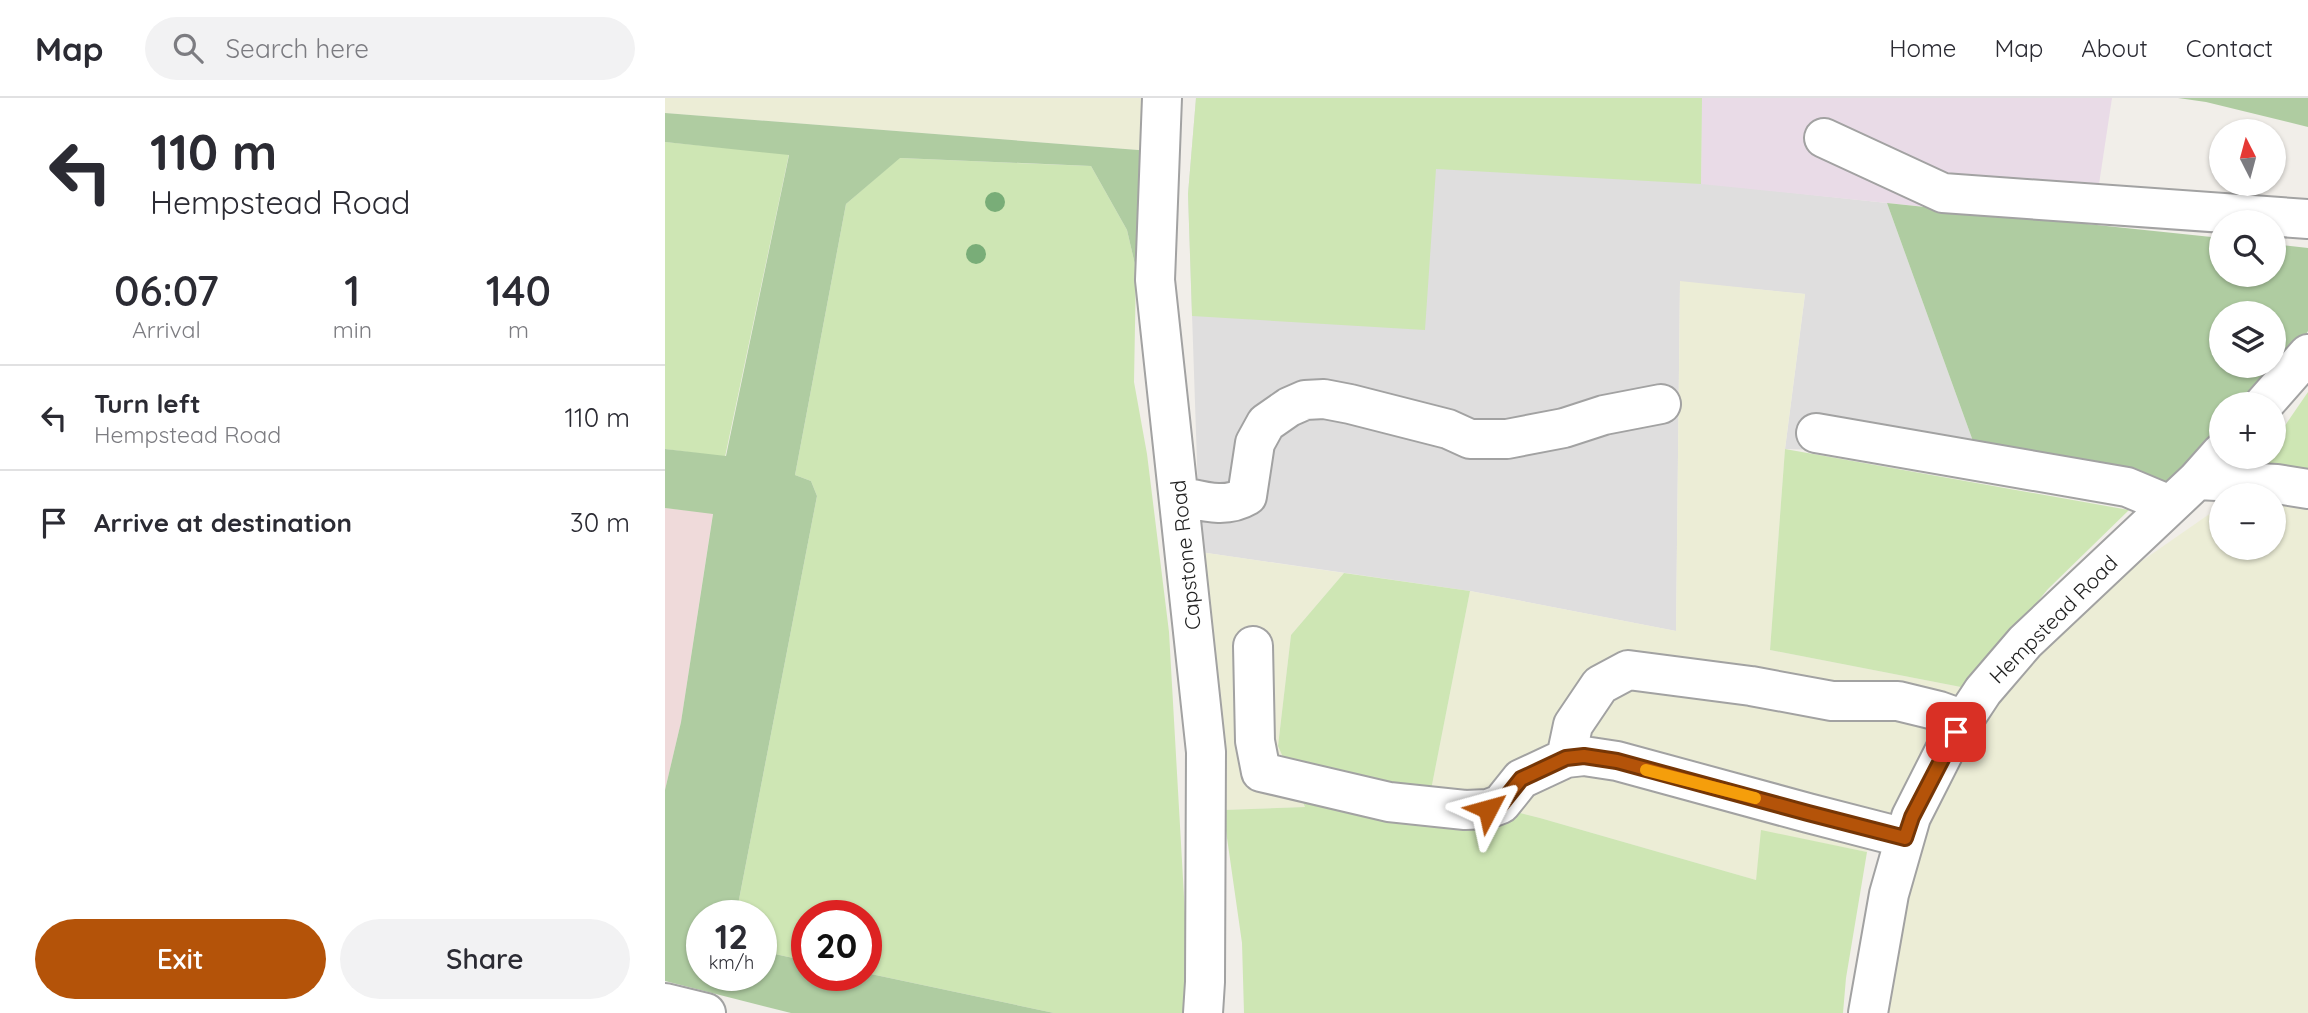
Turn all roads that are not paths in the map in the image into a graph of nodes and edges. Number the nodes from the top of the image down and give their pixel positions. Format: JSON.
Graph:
{"nodes":[{"id":1,"x":1162,"y":98,"type":"edge"},
{"id":2,"x":1824,"y":138,"type":"dead end"},
{"id":3,"x":2103,"y":181,"type":"dead end"},
{"id":4,"x":2308,"y":210,"type":"edge"},
{"id":5,"x":2308,"y":219,"type":"edge"},
{"id":6,"x":2308,"y":354,"type":"edge"},
{"id":7,"x":2275,"y":392,"type":"edge"},
{"id":8,"x":1661,"y":404,"type":"dead end"},
{"id":9,"x":1815,"y":433,"type":"dead end"},
{"id":10,"x":2196,"y":479,"type":"edge"},
{"id":11,"x":2308,"y":489,"type":"edge"},
{"id":12,"x":1179,"y":496,"type":"junction"},
{"id":13,"x":1253,"y":646,"type":"dead end"},
{"id":14,"x":1964,"y":720,"type":"junction"},
{"id":15,"x":1566,"y":758,"type":"junction"},
{"id":16,"x":1905,"y":838,"type":"junction"},
{"id":17,"x":665,"y":1003,"type":"edge"},
{"id":18,"x":706,"y":1013,"type":"edge"},
{"id":19,"x":1203,"y":1013,"type":"edge"},
{"id":20,"x":1868,"y":1013,"type":"edge"}],
"edges":[{"from":1,"to":12,"type":"street","name":"Capstone Road"},
{"from":2,"to":5,"type":"street"},
{"from":3,"to":4,"type":"street"},
{"from":6,"to":7,"type":"street"},
{"from":8,"to":12,"type":"street"},
{"from":9,"to":10,"type":"street"},
{"from":10,"to":11,"type":"street"},
{"from":10,"to":14,"type":"street","name":"Hempstead Road"},
{"from":12,"to":19,"type":"street","name":"Capstone Road"},
{"from":13,"to":15,"type":"street"},
{"from":14,"to":15,"type":"street"},
{"from":14,"to":16,"type":"street","name":"Hempstead Road"},
{"from":15,"to":16,"type":"street"},
{"from":16,"to":20,"type":"street","name":"Hempstead Road"},
{"from":17,"to":18,"type":"street"}]}
